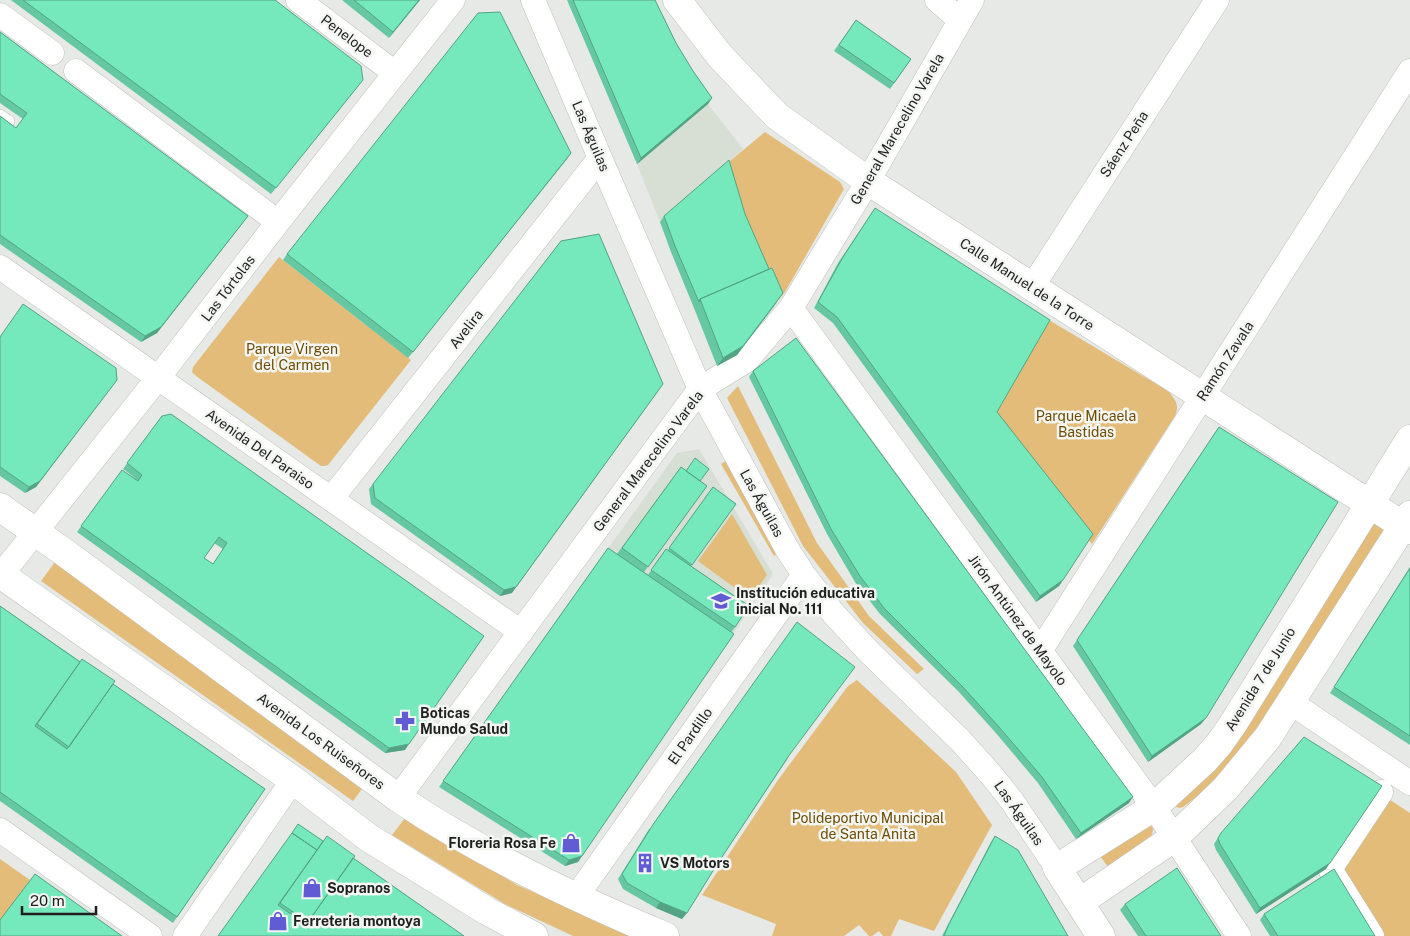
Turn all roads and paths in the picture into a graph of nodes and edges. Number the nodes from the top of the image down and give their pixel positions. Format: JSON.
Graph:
{"nodes":[{"id":1,"x":298,"y":0,"type":"edge"},
{"id":2,"x":453,"y":0,"type":"edge"},
{"id":3,"x":533,"y":0,"type":"edge"},
{"id":4,"x":677,"y":0,"type":"edge"},
{"id":5,"x":936,"y":0,"type":"edge"},
{"id":6,"x":1216,"y":0,"type":"edge"},
{"id":7,"x":966,"y":10,"type":"edge"},
{"id":8,"x":0,"y":14,"type":"edge"},
{"id":9,"x":52,"y":52,"type":"dead end"},
{"id":10,"x":76,"y":71,"type":"dead end"},
{"id":11,"x":1410,"y":71,"type":"edge"},
{"id":12,"x":396,"y":73,"type":"junction"},
{"id":13,"x":600,"y":158,"type":"junction"},
{"id":14,"x":868,"y":181,"type":"junction"},
{"id":15,"x":278,"y":222,"type":"junction"},
{"id":16,"x":0,"y":267,"type":"edge"},
{"id":17,"x":1032,"y":287,"type":"junction"},
{"id":18,"x":791,"y":308,"type":"junction"},
{"id":19,"x":158,"y":378,"type":"junction"},
{"id":20,"x":700,"y":389,"type":"junction"},
{"id":21,"x":1202,"y":397,"type":"junction"},
{"id":22,"x":1410,"y":439,"type":"edge"},
{"id":23,"x":331,"y":499,"type":"junction"},
{"id":24,"x":1369,"y":503,"type":"junction"},
{"id":25,"x":0,"y":508,"type":"edge"},
{"id":26,"x":1408,"y":524,"type":"edge"},
{"id":27,"x":36,"y":532,"type":"junction"},
{"id":28,"x":0,"y":574,"type":"edge"},
{"id":29,"x":804,"y":575,"type":"junction"},
{"id":30,"x":521,"y":632,"type":"junction"},
{"id":31,"x":1040,"y":651,"type":"junction"},
{"id":32,"x":1290,"y":702,"type":"junction"},
{"id":33,"x":292,"y":780,"type":"junction"},
{"id":34,"x":1410,"y":782,"type":"edge"},
{"id":35,"x":1381,"y":792,"type":"edge"},
{"id":36,"x":398,"y":798,"type":"junction"},
{"id":37,"x":1154,"y":807,"type":"junction"},
{"id":38,"x":0,"y":830,"type":"edge"},
{"id":39,"x":1175,"y":837,"type":"junction"},
{"id":40,"x":1071,"y":859,"type":"junction"},
{"id":41,"x":1093,"y":893,"type":"junction"},
{"id":42,"x":576,"y":897,"type":"junction"},
{"id":43,"x":150,"y":936,"type":"edge"},
{"id":44,"x":185,"y":936,"type":"edge"},
{"id":45,"x":534,"y":936,"type":"edge"},
{"id":46,"x":665,"y":936,"type":"edge"},
{"id":47,"x":1101,"y":936,"type":"edge"},
{"id":48,"x":1238,"y":936,"type":"edge"},
{"id":49,"x":1372,"y":936,"type":"edge"}],
"edges":[{"from":1,"to":12,"type":"street","name":"Penelope"},
{"from":2,"to":12,"type":"street","name":"Las Tórtolas"},
{"from":3,"to":13,"type":"street","name":"Las Águilas"},
{"from":4,"to":14,"type":"street","name":"Calle Manuel de la Torre"},
{"from":5,"to":7,"type":"street"},
{"from":6,"to":17,"type":"street","name":"Sáenz Peña"},
{"from":7,"to":14,"type":"street","name":"General Marecelino Varela"},
{"from":8,"to":9,"type":"street"},
{"from":10,"to":15,"type":"street"},
{"from":11,"to":21,"type":"street","name":"Ramón Zavala"},
{"from":12,"to":15,"type":"street","name":"Las Tórtolas"},
{"from":13,"to":20,"type":"street","name":"Las Águilas"},
{"from":13,"to":23,"type":"street","name":"Avelira"},
{"from":14,"to":17,"type":"street","name":"Calle Manuel de la Torre"},
{"from":14,"to":18,"type":"street","name":"General Marecelino Varela"},
{"from":15,"to":19,"type":"street","name":"Las Tórtolas"},
{"from":16,"to":19,"type":"street","name":"Avenida Del Paraiso"},
{"from":17,"to":21,"type":"street","name":"Calle Manuel de la Torre"},
{"from":18,"to":20,"type":"street","name":"General Marecelino Varela"},
{"from":18,"to":31,"type":"street","name":"Jirón Antúnez de Mayolo"},
{"from":19,"to":23,"type":"street","name":"Avenida Del Paraiso"},
{"from":19,"to":27,"type":"street","name":"Las Tórtolas"},
{"from":20,"to":29,"type":"street","name":"Las Águilas"},
{"from":20,"to":30,"type":"street","name":"General Marecelino Varela"},
{"from":21,"to":24,"type":"street","name":"Calle Manuel de la Torre"},
{"from":21,"to":31,"type":"street","name":"Ramón Zavala"},
{"from":22,"to":24,"type":"street","name":"Avenida 7 de Junio"},
{"from":23,"to":30,"type":"street","name":"Avenida Del Paraiso"},
{"from":24,"to":26,"type":"street","name":"Calle Manuel de la Torre"},
{"from":24,"to":37,"type":"street","name":"Avenida 7 de Junio"},
{"from":25,"to":27,"type":"street","name":"Avenida Los Ruiseñores"},
{"from":26,"to":32,"type":"street"},
{"from":27,"to":28,"type":"street","name":"Las Tórtolas"},
{"from":27,"to":36,"type":"street","name":"Avenida Los Ruiseñores"},
{"from":28,"to":33,"type":"street"},
{"from":29,"to":40,"type":"street","name":"Las Águilas"},
{"from":29,"to":42,"type":"street","name":"El Pardillo"},
{"from":30,"to":36,"type":"street","name":"General Marecelino Varela"},
{"from":31,"to":37,"type":"street","name":"Jirón Antúnez de Mayolo"},
{"from":32,"to":34,"type":"street"},
{"from":32,"to":39,"type":"street"},
{"from":33,"to":44,"type":"street"},
{"from":33,"to":45,"type":"street"},
{"from":35,"to":49,"type":"street"},
{"from":36,"to":42,"type":"street","name":"Avenida Los Ruiseñores"},
{"from":37,"to":39,"type":"street","name":"Jirón Antúnez de Mayolo"},
{"from":37,"to":40,"type":"street","name":"Avenida 7 de Junio"},
{"from":38,"to":43,"type":"street"},
{"from":39,"to":41,"type":"street"},
{"from":39,"to":48,"type":"street","name":"Jirón Antúnez de Mayolo"},
{"from":40,"to":41,"type":"street","name":"Las Águilas"},
{"from":41,"to":47,"type":"street","name":"Las Águilas"},
{"from":42,"to":46,"type":"street","name":"Avenida Los Ruiseñores"}]}
